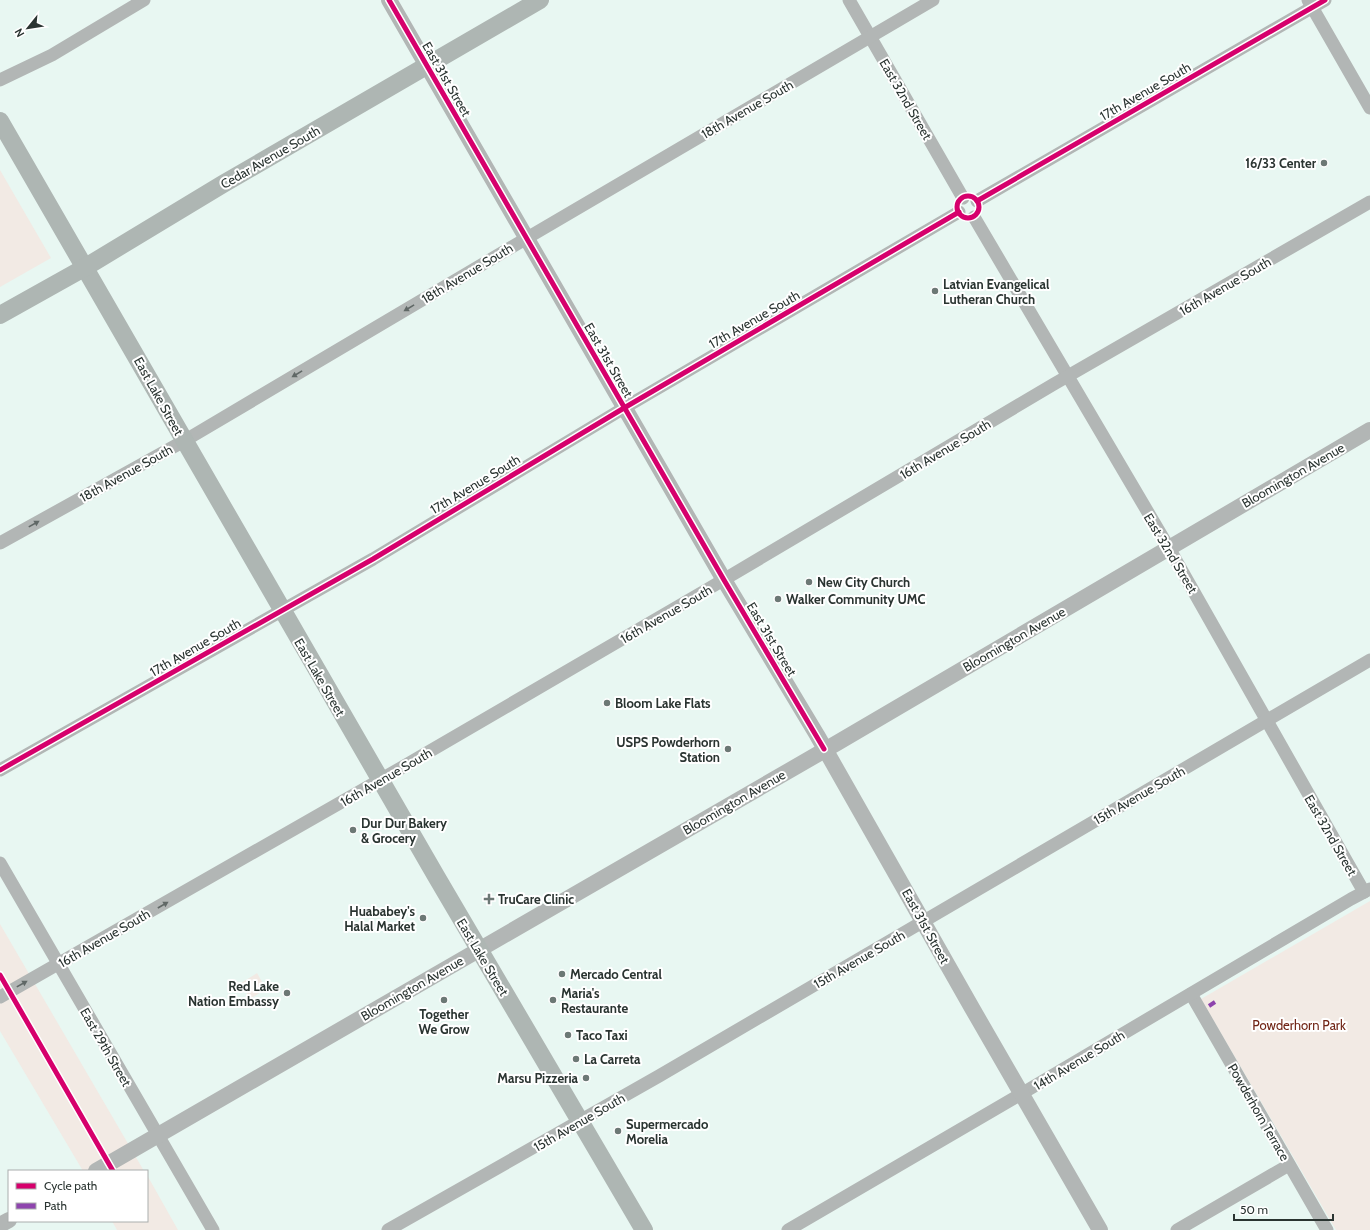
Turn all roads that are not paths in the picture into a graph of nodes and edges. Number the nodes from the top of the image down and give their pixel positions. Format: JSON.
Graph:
{"nodes":[{"id":1,"x":144,"y":0,"type":"edge"},
{"id":2,"x":389,"y":0,"type":"edge"},
{"id":3,"x":540,"y":0,"type":"edge"},
{"id":4,"x":849,"y":0,"type":"edge"},
{"id":5,"x":933,"y":0,"type":"edge"},
{"id":6,"x":1324,"y":0,"type":"edge"},
{"id":7,"x":1310,"y":4,"type":"edge"},
{"id":8,"x":870,"y":36,"type":"junction"},
{"id":9,"x":427,"y":66,"type":"junction"},
{"id":10,"x":0,"y":80,"type":"edge"},
{"id":11,"x":1370,"y":108,"type":"edge"},
{"id":12,"x":0,"y":121,"type":"edge"},
{"id":13,"x":963,"y":198,"type":"junction"},
{"id":14,"x":977,"y":201,"type":"junction"},
{"id":15,"x":1370,"y":202,"type":"edge"},
{"id":16,"x":959,"y":212,"type":"junction"},
{"id":17,"x":974,"y":217,"type":"junction"},
{"id":18,"x":527,"y":238,"type":"junction"},
{"id":19,"x":84,"y":268,"type":"junction"},
{"id":20,"x":0,"y":315,"type":"edge"},
{"id":21,"x":1068,"y":377,"type":"junction"},
{"id":22,"x":624,"y":408,"type":"junction"},
{"id":23,"x":1370,"y":430,"type":"edge"},
{"id":24,"x":184,"y":441,"type":"junction"},
{"id":25,"x":0,"y":543,"type":"edge"},
{"id":26,"x":1169,"y":548,"type":"junction"},
{"id":27,"x":724,"y":580,"type":"junction"},
{"id":28,"x":282,"y":610,"type":"junction"},
{"id":29,"x":1370,"y":660,"type":"edge"},
{"id":30,"x":1267,"y":720,"type":"junction"},
{"id":31,"x":824,"y":749,"type":"junction"},
{"id":32,"x":0,"y":770,"type":"edge"},
{"id":33,"x":380,"y":780,"type":"junction"},
{"id":34,"x":0,"y":863,"type":"edge"},
{"id":35,"x":1367,"y":891,"type":"edge"},
{"id":36,"x":923,"y":921,"type":"junction"},
{"id":37,"x":479,"y":950,"type":"junction"},
{"id":38,"x":58,"y":964,"type":"junction"},
{"id":39,"x":1191,"y":994,"type":"junction"},
{"id":40,"x":0,"y":997,"type":"edge"},
{"id":41,"x":1021,"y":1094,"type":"junction"},
{"id":42,"x":580,"y":1122,"type":"junction"},
{"id":43,"x":158,"y":1136,"type":"junction"},
{"id":44,"x":1289,"y":1165,"type":"junction"},
{"id":45,"x":98,"y":1170,"type":"edge"},
{"id":46,"x":213,"y":1230,"type":"edge"},
{"id":47,"x":388,"y":1230,"type":"edge"},
{"id":48,"x":644,"y":1230,"type":"edge"},
{"id":49,"x":788,"y":1230,"type":"edge"},
{"id":50,"x":1100,"y":1230,"type":"edge"},
{"id":51,"x":1177,"y":1230,"type":"edge"},
{"id":52,"x":1327,"y":1230,"type":"edge"}],
"edges":[{"from":1,"to":10,"type":"street"},
{"from":2,"to":9,"type":"street","name":"East 31st Street"},
{"from":3,"to":9,"type":"main road","name":"Cedar Avenue South"},
{"from":4,"to":8,"type":"street","name":"East 32nd Street"},
{"from":5,"to":8,"type":"street","name":"18th Avenue South"},
{"from":6,"to":7,"type":"street","name":"17th Avenue South"},
{"from":7,"to":11,"type":"street"},
{"from":7,"to":14,"type":"street","name":"17th Avenue South"},
{"from":8,"to":13,"type":"street","name":"East 32nd Street"},
{"from":8,"to":18,"type":"street","name":"18th Avenue South"},
{"from":9,"to":18,"type":"street","name":"East 31st Street"},
{"from":9,"to":19,"type":"main road","name":"Cedar Avenue South"},
{"from":12,"to":19,"type":"main road","name":"East Lake Street"},
{"from":13,"to":14,"type":"street"},
{"from":13,"to":16,"type":"street"},
{"from":14,"to":17,"type":"street"},
{"from":15,"to":21,"type":"street","name":"16th Avenue South"},
{"from":16,"to":17,"type":"street"},
{"from":16,"to":22,"type":"street","name":"17th Avenue South"},
{"from":17,"to":21,"type":"street","name":"East 32nd Street"},
{"from":18,"to":22,"type":"street","name":"East 31st Street"},
{"from":18,"to":24,"type":"street","name":"18th Avenue South","one_way":true},
{"from":19,"to":20,"type":"main road","name":"Cedar Avenue South"},
{"from":19,"to":24,"type":"main road","name":"East Lake Street"},
{"from":21,"to":26,"type":"street","name":"East 32nd Street"},
{"from":21,"to":27,"type":"street","name":"16th Avenue South"},
{"from":22,"to":27,"type":"street","name":"East 31st Street"},
{"from":22,"to":28,"type":"street","name":"17th Avenue South"},
{"from":23,"to":26,"type":"street","name":"Bloomington Avenue"},
{"from":25,"to":24,"type":"street","name":"18th Avenue South","one_way":true},
{"from":24,"to":28,"type":"main road","name":"East Lake Street"},
{"from":26,"to":30,"type":"street","name":"East 32nd Street"},
{"from":26,"to":31,"type":"street","name":"Bloomington Avenue"},
{"from":27,"to":31,"type":"street","name":"East 31st Street"},
{"from":27,"to":33,"type":"street","name":"16th Avenue South"},
{"from":28,"to":32,"type":"street","name":"17th Avenue South"},
{"from":28,"to":33,"type":"main road","name":"East Lake Street"},
{"from":29,"to":30,"type":"street","name":"15th Avenue South"},
{"from":30,"to":35,"type":"street","name":"East 32nd Street"},
{"from":30,"to":36,"type":"street","name":"15th Avenue South"},
{"from":31,"to":36,"type":"street","name":"East 31st Street"},
{"from":31,"to":37,"type":"street","name":"Bloomington Avenue"},
{"from":33,"to":37,"type":"main road","name":"East Lake Street"},
{"from":38,"to":33,"type":"street","name":"16th Avenue South","one_way":true},
{"from":34,"to":38,"type":"street","name":"East 29th Street"},
{"from":35,"to":39,"type":"street","name":"14th Avenue South"},
{"from":36,"to":41,"type":"street","name":"East 31st Street"},
{"from":36,"to":42,"type":"street","name":"15th Avenue South"},
{"from":37,"to":42,"type":"main road","name":"East Lake Street"},
{"from":37,"to":43,"type":"street","name":"Bloomington Avenue"},
{"from":40,"to":38,"type":"street","name":"16th Avenue South","one_way":true},
{"from":38,"to":43,"type":"street","name":"East 29th Street"},
{"from":39,"to":41,"type":"street","name":"14th Avenue South"},
{"from":39,"to":44,"type":"street","name":"Powderhorn Terrace"},
{"from":41,"to":49,"type":"street","name":"14th Avenue South"},
{"from":41,"to":50,"type":"street","name":"East 31st Street"},
{"from":42,"to":47,"type":"street","name":"15th Avenue South"},
{"from":42,"to":48,"type":"main road","name":"East Lake Street"},
{"from":43,"to":45,"type":"street","name":"Bloomington Avenue"},
{"from":43,"to":46,"type":"street","name":"East 29th Street"},
{"from":44,"to":51,"type":"street"},
{"from":44,"to":52,"type":"street","name":"Powderhorn Terrace"}]}
